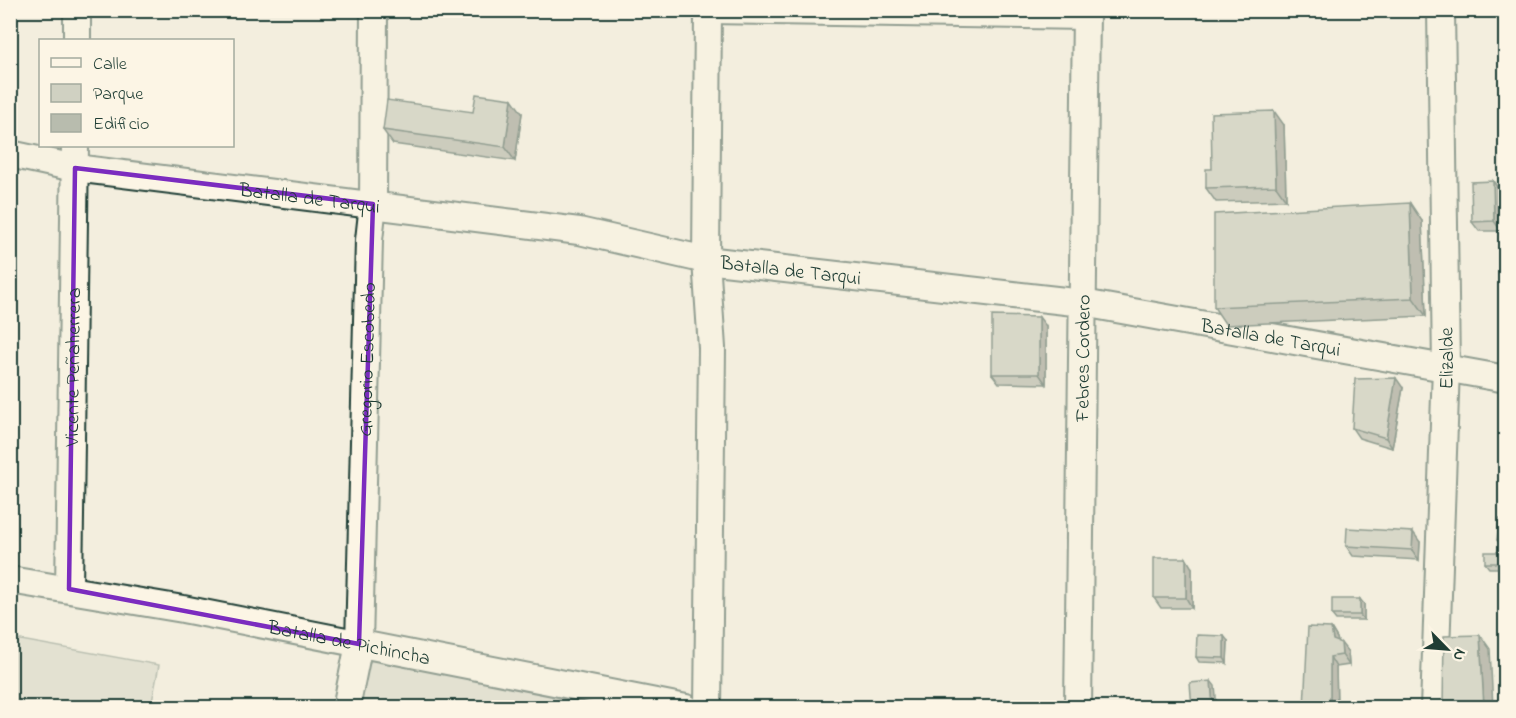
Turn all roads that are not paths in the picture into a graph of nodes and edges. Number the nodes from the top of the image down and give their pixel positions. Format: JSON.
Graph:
{"nodes":[{"id":1,"x":77,"y":10,"type":"edge"},
{"id":2,"x":374,"y":10,"type":"edge"},
{"id":3,"x":708,"y":10,"type":"edge"},
{"id":4,"x":1441,"y":10,"type":"edge"},
{"id":5,"x":1086,"y":13,"type":"edge"},
{"id":6,"x":77,"y":39,"type":"edge"},
{"id":7,"x":10,"y":154,"type":"edge"},
{"id":8,"x":75,"y":157,"type":"edge"},
{"id":9,"x":373,"y":204,"type":"junction"},
{"id":10,"x":706,"y":260,"type":"junction"},
{"id":11,"x":1083,"y":303,"type":"junction"},
{"id":12,"x":1446,"y":368,"type":"junction"},
{"id":13,"x":1506,"y":379,"type":"edge"},
{"id":14,"x":10,"y":580,"type":"edge"},
{"id":15,"x":69,"y":589,"type":"junction"},
{"id":16,"x":359,"y":644,"type":"junction"},
{"id":17,"x":346,"y":708,"type":"edge"},
{"id":18,"x":686,"y":708,"type":"edge"},
{"id":19,"x":708,"y":708,"type":"edge"},
{"id":20,"x":1078,"y":708,"type":"edge"},
{"id":21,"x":1434,"y":708,"type":"edge"}],
"edges":[{"from":1,"to":6,"type":"street"},
{"from":2,"to":9,"type":"street","name":"Gregorio Escobedo"},
{"from":3,"to":5,"type":"street"},
{"from":3,"to":10,"type":"street"},
{"from":4,"to":12,"type":"street","name":"Elizalde"},
{"from":5,"to":11,"type":"street","name":"Febres Cordero"},
{"from":7,"to":8,"type":"street","name":"Batalla de Tarqui"},
{"from":8,"to":9,"type":"street","name":"Batalla de Tarqui"},
{"from":8,"to":15,"type":"street","name":"Vicente Peñaherrera"},
{"from":9,"to":10,"type":"street","name":"Batalla de Tarqui"},
{"from":9,"to":16,"type":"street","name":"Gregorio Escobedo"},
{"from":10,"to":11,"type":"street","name":"Batalla de Tarqui"},
{"from":10,"to":19,"type":"street"},
{"from":11,"to":12,"type":"street","name":"Batalla de Tarqui"},
{"from":11,"to":20,"type":"street","name":"Febres Cordero"},
{"from":12,"to":13,"type":"street","name":"Batalla de Tarqui"},
{"from":12,"to":21,"type":"street","name":"Elizalde"},
{"from":14,"to":15,"type":"street","name":"Batalla de Pichincha"},
{"from":15,"to":16,"type":"street","name":"Batalla de Pichincha"},
{"from":16,"to":17,"type":"street","name":"Gregorio Escobedo"},
{"from":16,"to":18,"type":"street","name":"Batalla de Pichincha"}]}
